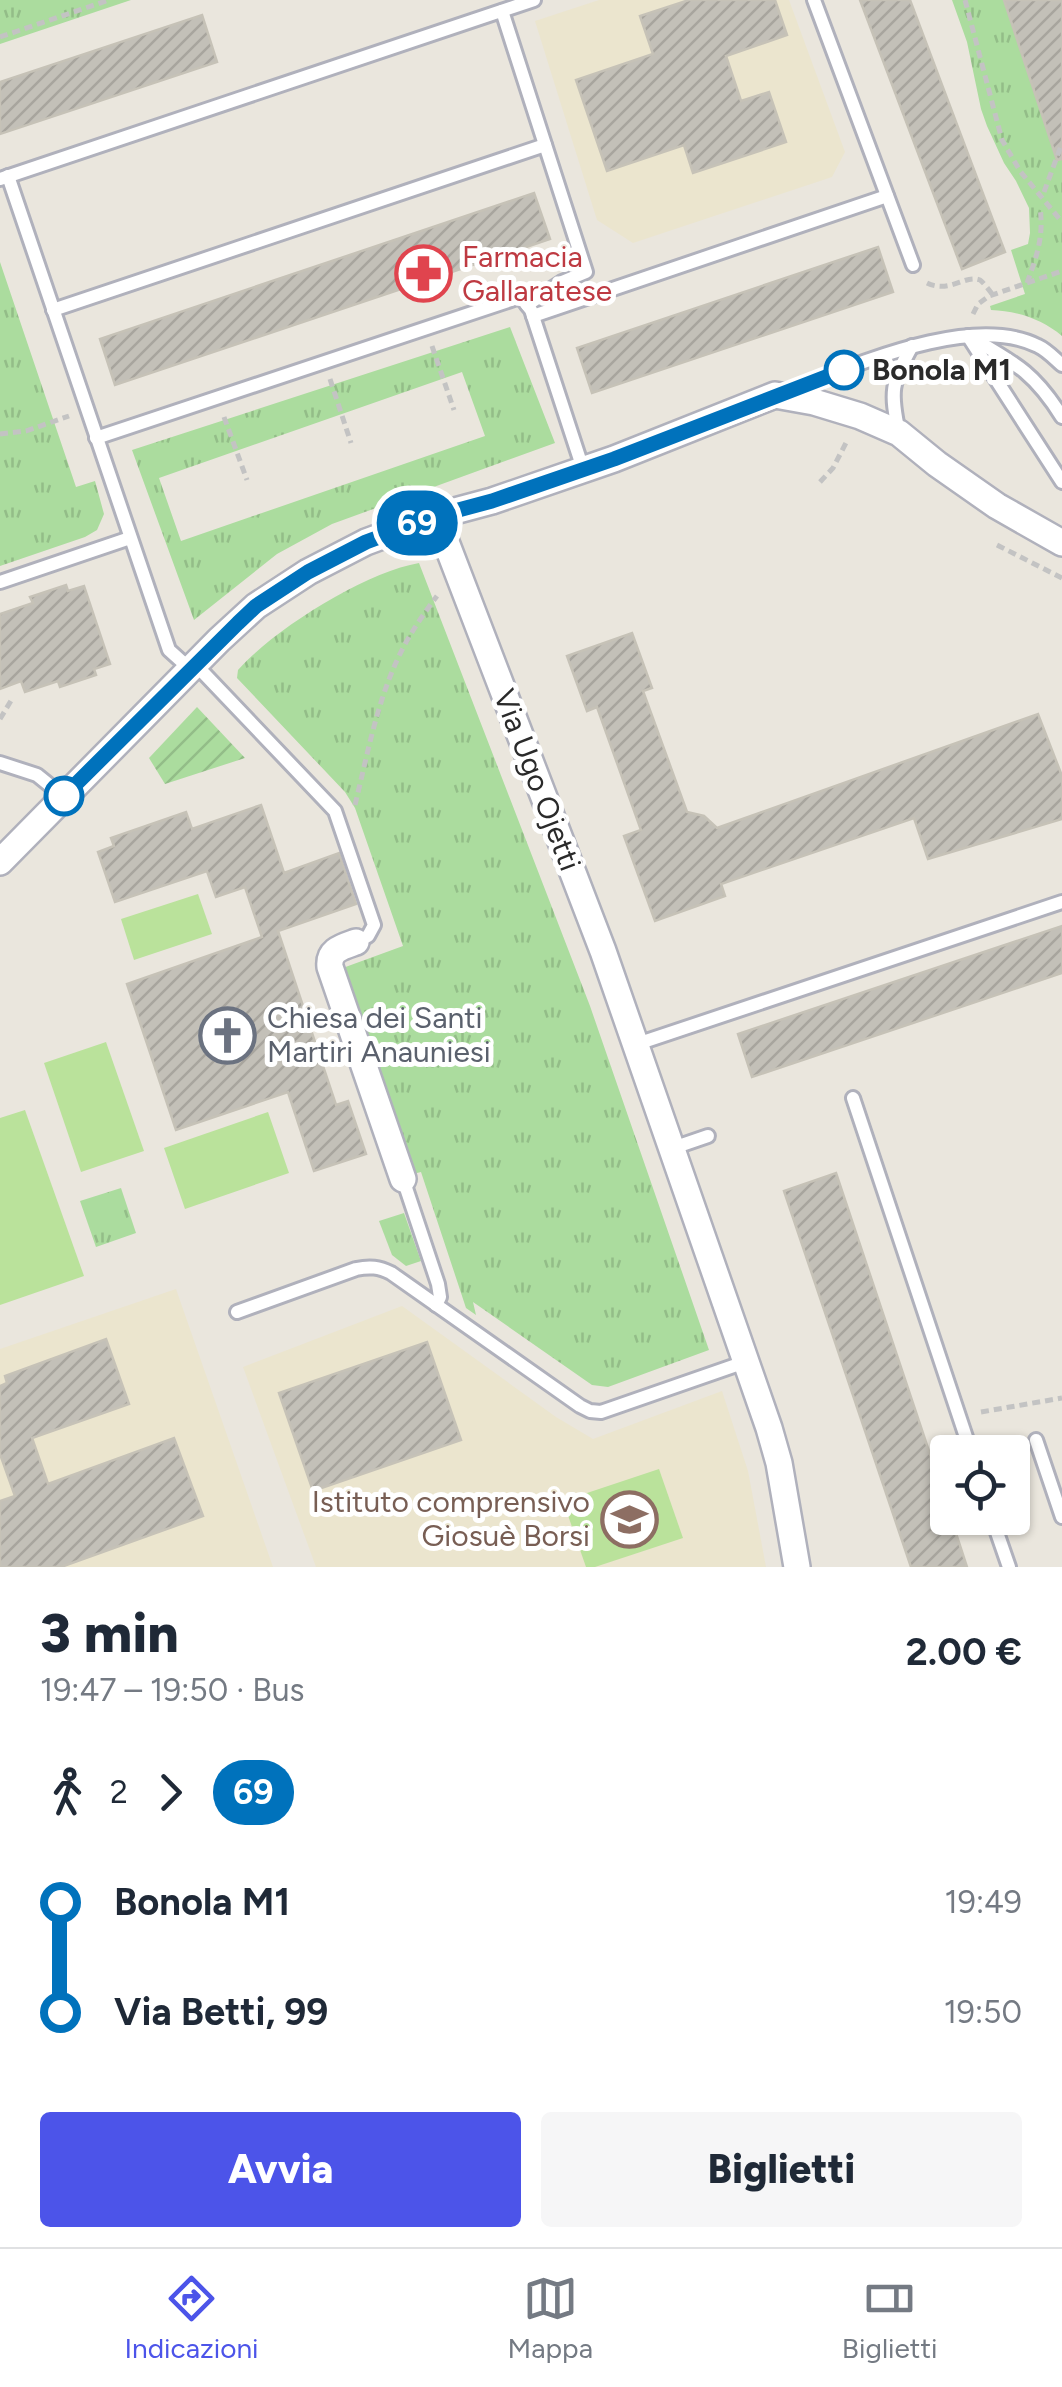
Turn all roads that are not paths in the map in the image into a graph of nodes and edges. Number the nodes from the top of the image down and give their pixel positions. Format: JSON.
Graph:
{"nodes":[{"id":1,"x":534,"y":0,"type":"edge"},
{"id":2,"x":814,"y":0,"type":"edge"},
{"id":3,"x":502,"y":11,"type":"junction"},
{"id":4,"x":546,"y":144,"type":"junction"},
{"id":5,"x":4,"y":178,"type":"edge"},
{"id":6,"x":887,"y":196,"type":"junction"},
{"id":7,"x":913,"y":265,"type":"road end"},
{"id":8,"x":52,"y":310,"type":"junction"},
{"id":9,"x":530,"y":310,"type":"junction"},
{"id":10,"x":968,"y":336,"type":"junction"},
{"id":11,"x":912,"y":346,"type":"junction"},
{"id":12,"x":1062,"y":365,"type":"edge"},
{"id":13,"x":775,"y":396,"type":"junction"},
{"id":14,"x":1062,"y":417,"type":"edge"},
{"id":15,"x":900,"y":433,"type":"junction"},
{"id":16,"x":96,"y":438,"type":"junction"},
{"id":17,"x":582,"y":469,"type":"junction"},
{"id":18,"x":1062,"y":482,"type":"edge"},
{"id":19,"x":436,"y":516,"type":"junction"},
{"id":20,"x":130,"y":538,"type":"junction"},
{"id":21,"x":1062,"y":543,"type":"edge"},
{"id":22,"x":0,"y":582,"type":"edge"},
{"id":23,"x":192,"y":666,"type":"junction"},
{"id":24,"x":0,"y":763,"type":"edge"},
{"id":25,"x":64,"y":796,"type":"junction"},
{"id":26,"x":0,"y":862,"type":"edge"},
{"id":27,"x":1062,"y":902,"type":"edge"},
{"id":28,"x":356,"y":942,"type":"joint"},
{"id":29,"x":637,"y":1044,"type":"junction"},
{"id":30,"x":852,"y":1098,"type":"dead end"},
{"id":31,"x":708,"y":1136,"type":"dead end"},
{"id":32,"x":673,"y":1148,"type":"junction"},
{"id":33,"x":402,"y":1179,"type":"joint"},
{"id":34,"x":436,"y":1305,"type":"junction"},
{"id":35,"x":237,"y":1312,"type":"dead end"},
{"id":36,"x":745,"y":1362,"type":"junction"},
{"id":37,"x":965,"y":1435,"type":"edge"},
{"id":38,"x":1036,"y":1440,"type":"dead end"},
{"id":39,"x":1062,"y":1517,"type":"edge"},
{"id":40,"x":998,"y":1535,"type":"edge"},
{"id":41,"x":797,"y":1567,"type":"edge"},
{"id":42,"x":1009,"y":1567,"type":"edge"}],
"edges":[{"from":1,"to":3,"type":"lane"},
{"from":2,"to":6,"type":"lane"},
{"from":3,"to":4,"type":"lane"},
{"from":3,"to":5,"type":"lane"},
{"from":4,"to":8,"type":"lane"},
{"from":4,"to":9,"type":"lane"},
{"from":5,"to":8,"type":"lane"},
{"from":6,"to":7,"type":"lane"},
{"from":6,"to":9,"type":"lane"},
{"from":8,"to":16,"type":"lane"},
{"from":9,"to":16,"type":"lane"},
{"from":9,"to":17,"type":"lane"},
{"from":10,"to":11,"type":"lane"},
{"from":10,"to":12,"type":"lane"},
{"from":10,"to":14,"type":"lane"},
{"from":10,"to":18,"type":"lane"},
{"from":11,"to":13,"type":"lane"},
{"from":11,"to":15,"type":"lane"},
{"from":13,"to":15,"type":"street"},
{"from":13,"to":17,"type":"street"},
{"from":15,"to":21,"type":"street"},
{"from":16,"to":20,"type":"lane"},
{"from":17,"to":19,"type":"street"},
{"from":19,"to":23,"type":"street"},
{"from":19,"to":29,"type":"street","name":"Via Ugo Ojetti"},
{"from":20,"to":22,"type":"lane"},
{"from":20,"to":23,"type":"lane"},
{"from":23,"to":25,"type":"street"},
{"from":23,"to":28,"type":"lane"},
{"from":24,"to":25,"type":"lane"},
{"from":25,"to":26,"type":"street"},
{"from":27,"to":29,"type":"lane"},
{"from":28,"to":33,"type":"street"},
{"from":29,"to":32,"type":"street","name":"Via Ugo Ojetti"},
{"from":30,"to":37,"type":"lane"},
{"from":31,"to":32,"type":"lane"},
{"from":32,"to":36,"type":"street","name":"Via Ugo Ojetti"},
{"from":33,"to":34,"type":"lane"},
{"from":34,"to":35,"type":"lane"},
{"from":34,"to":36,"type":"lane"},
{"from":36,"to":41,"type":"street","name":"Via Ugo Ojetti"},
{"from":38,"to":39,"type":"lane"},
{"from":40,"to":42,"type":"lane"}]}
